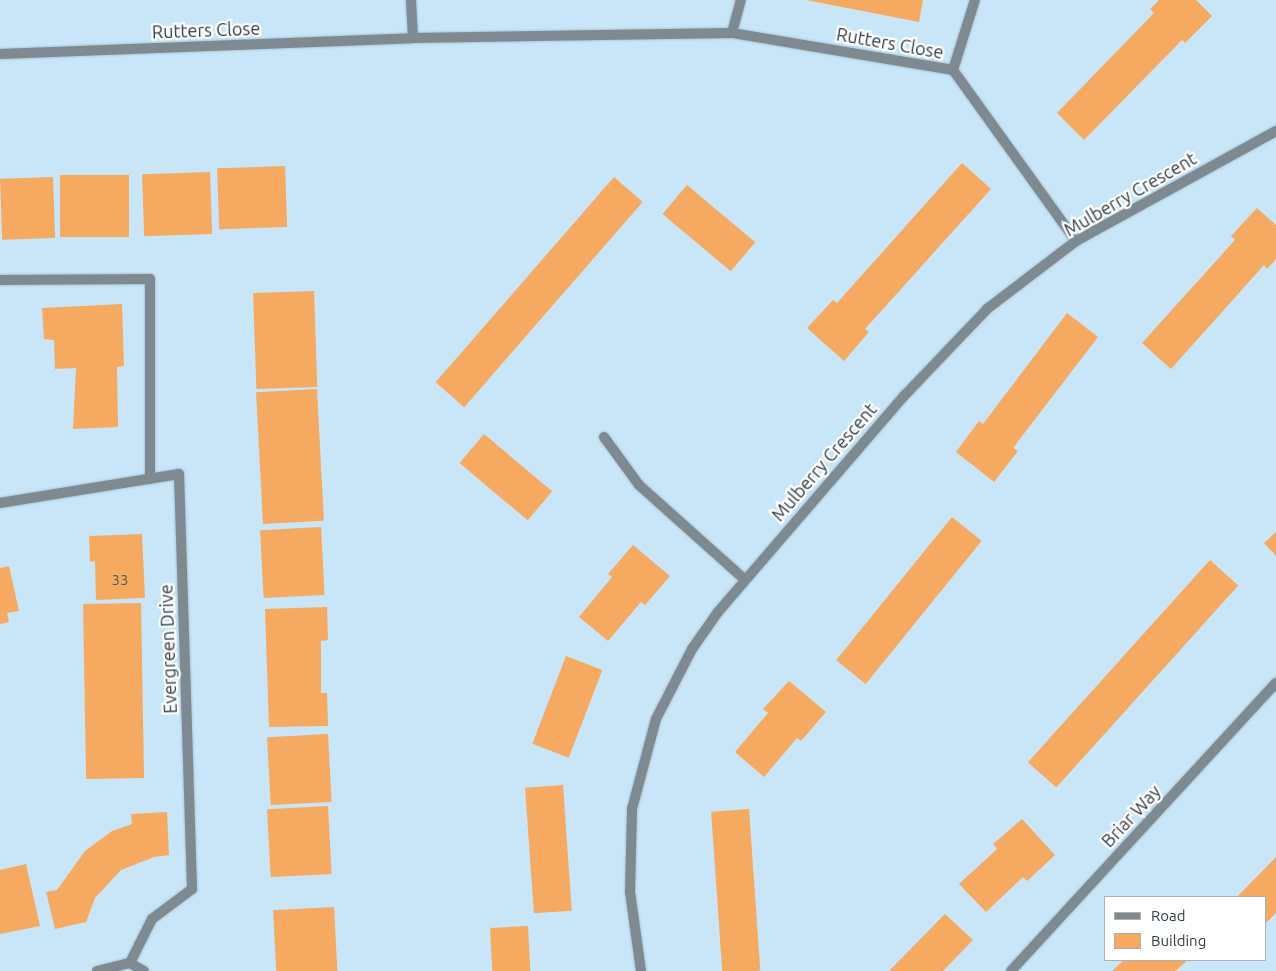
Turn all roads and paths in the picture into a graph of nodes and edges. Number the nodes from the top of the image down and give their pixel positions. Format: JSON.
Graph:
{"nodes":[{"id":1,"x":411,"y":0,"type":"edge"},
{"id":2,"x":741,"y":0,"type":"edge"},
{"id":3,"x":975,"y":0,"type":"edge"},
{"id":4,"x":732,"y":33,"type":"junction"},
{"id":5,"x":413,"y":38,"type":"junction"},
{"id":6,"x":0,"y":54,"type":"edge"},
{"id":7,"x":953,"y":70,"type":"junction"},
{"id":8,"x":1276,"y":131,"type":"edge"},
{"id":9,"x":1076,"y":242,"type":"junction"},
{"id":10,"x":0,"y":280,"type":"edge"},
{"id":11,"x":604,"y":437,"type":"dead end"},
{"id":12,"x":150,"y":478,"type":"junction"},
{"id":13,"x":0,"y":504,"type":"edge"},
{"id":14,"x":744,"y":579,"type":"junction"},
{"id":15,"x":1276,"y":683,"type":"edge"},
{"id":16,"x":130,"y":963,"type":"junction"},
{"id":17,"x":97,"y":971,"type":"edge"},
{"id":18,"x":144,"y":971,"type":"edge"},
{"id":19,"x":641,"y":971,"type":"edge"},
{"id":20,"x":1011,"y":971,"type":"edge"}],
"edges":[{"from":1,"to":5,"type":"street"},
{"from":2,"to":4,"type":"street"},
{"from":3,"to":7,"type":"street"},
{"from":4,"to":5,"type":"street","name":"Rutters Close"},
{"from":4,"to":7,"type":"street","name":"Rutters Close"},
{"from":5,"to":6,"type":"street","name":"Rutters Close"},
{"from":7,"to":9,"type":"street","name":"Rutters Close"},
{"from":8,"to":9,"type":"street","name":"Mulberry Crescent"},
{"from":9,"to":14,"type":"street","name":"Mulberry Crescent"},
{"from":10,"to":12,"type":"street"},
{"from":11,"to":14,"type":"street"},
{"from":12,"to":13,"type":"street","name":"Evergreen Drive"},
{"from":12,"to":16,"type":"street","name":"Evergreen Drive"},
{"from":14,"to":19,"type":"street","name":"Mulberry Crescent"},
{"from":15,"to":20,"type":"street","name":"Briar Way"},
{"from":16,"to":17,"type":"street"},
{"from":16,"to":18,"type":"street"}]}
